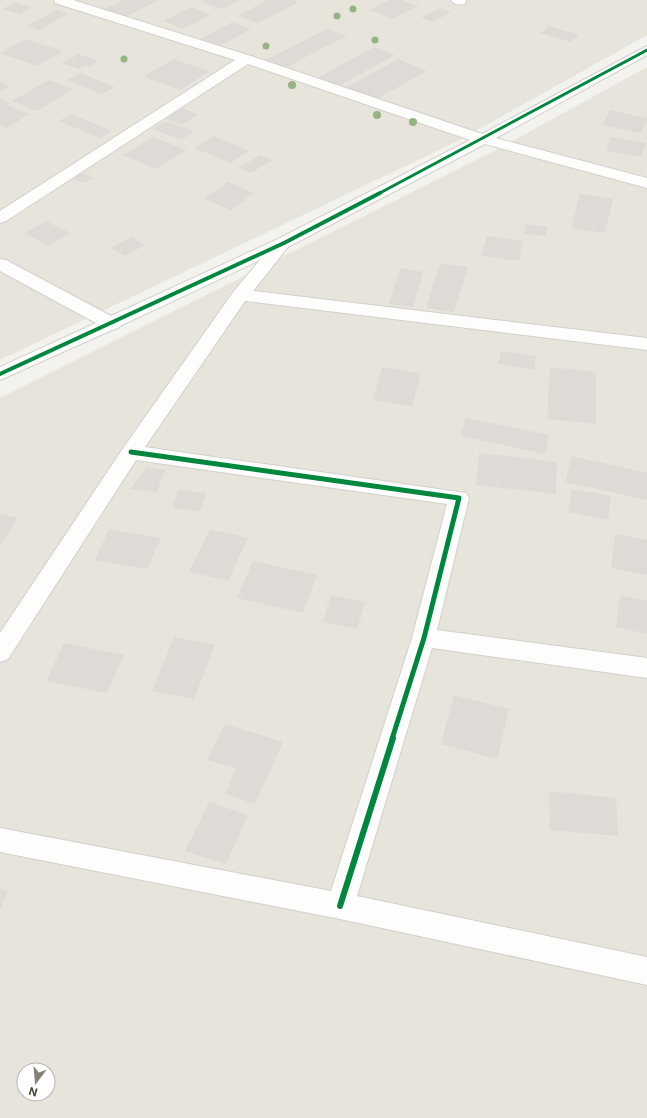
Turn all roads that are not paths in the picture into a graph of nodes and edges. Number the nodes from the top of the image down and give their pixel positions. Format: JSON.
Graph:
{"nodes":[{"id":1,"x":60,"y":0,"type":"edge"},
{"id":2,"x":647,"y":50,"type":"edge"},
{"id":3,"x":246,"y":59,"type":"junction"},
{"id":4,"x":483,"y":139,"type":"junction"},
{"id":5,"x":647,"y":183,"type":"edge"},
{"id":6,"x":0,"y":218,"type":"edge"},
{"id":7,"x":284,"y":243,"type":"junction"},
{"id":8,"x":0,"y":264,"type":"edge"},
{"id":9,"x":240,"y":295,"type":"junction"},
{"id":10,"x":112,"y":324,"type":"junction"},
{"id":11,"x":647,"y":344,"type":"edge"},
{"id":12,"x":0,"y":374,"type":"edge"},
{"id":13,"x":131,"y":452,"type":"junction"},
{"id":14,"x":424,"y":638,"type":"junction"},
{"id":15,"x":0,"y":652,"type":"edge"},
{"id":16,"x":647,"y":668,"type":"edge"},
{"id":17,"x":0,"y":840,"type":"edge"},
{"id":18,"x":340,"y":906,"type":"junction"},
{"id":19,"x":647,"y":971,"type":"edge"}],
"edges":[{"from":1,"to":3,"type":"street"},
{"from":2,"to":4,"type":"street"},
{"from":3,"to":4,"type":"street"},
{"from":3,"to":6,"type":"street"},
{"from":4,"to":5,"type":"street"},
{"from":4,"to":7,"type":"street"},
{"from":7,"to":9,"type":"street"},
{"from":7,"to":10,"type":"street"},
{"from":8,"to":10,"type":"street"},
{"from":9,"to":11,"type":"street"},
{"from":9,"to":13,"type":"street"},
{"from":10,"to":12,"type":"street"},
{"from":13,"to":14,"type":"street"},
{"from":13,"to":15,"type":"street"},
{"from":14,"to":16,"type":"street"},
{"from":14,"to":18,"type":"street"},
{"from":17,"to":18,"type":"street"},
{"from":18,"to":19,"type":"street"}]}
